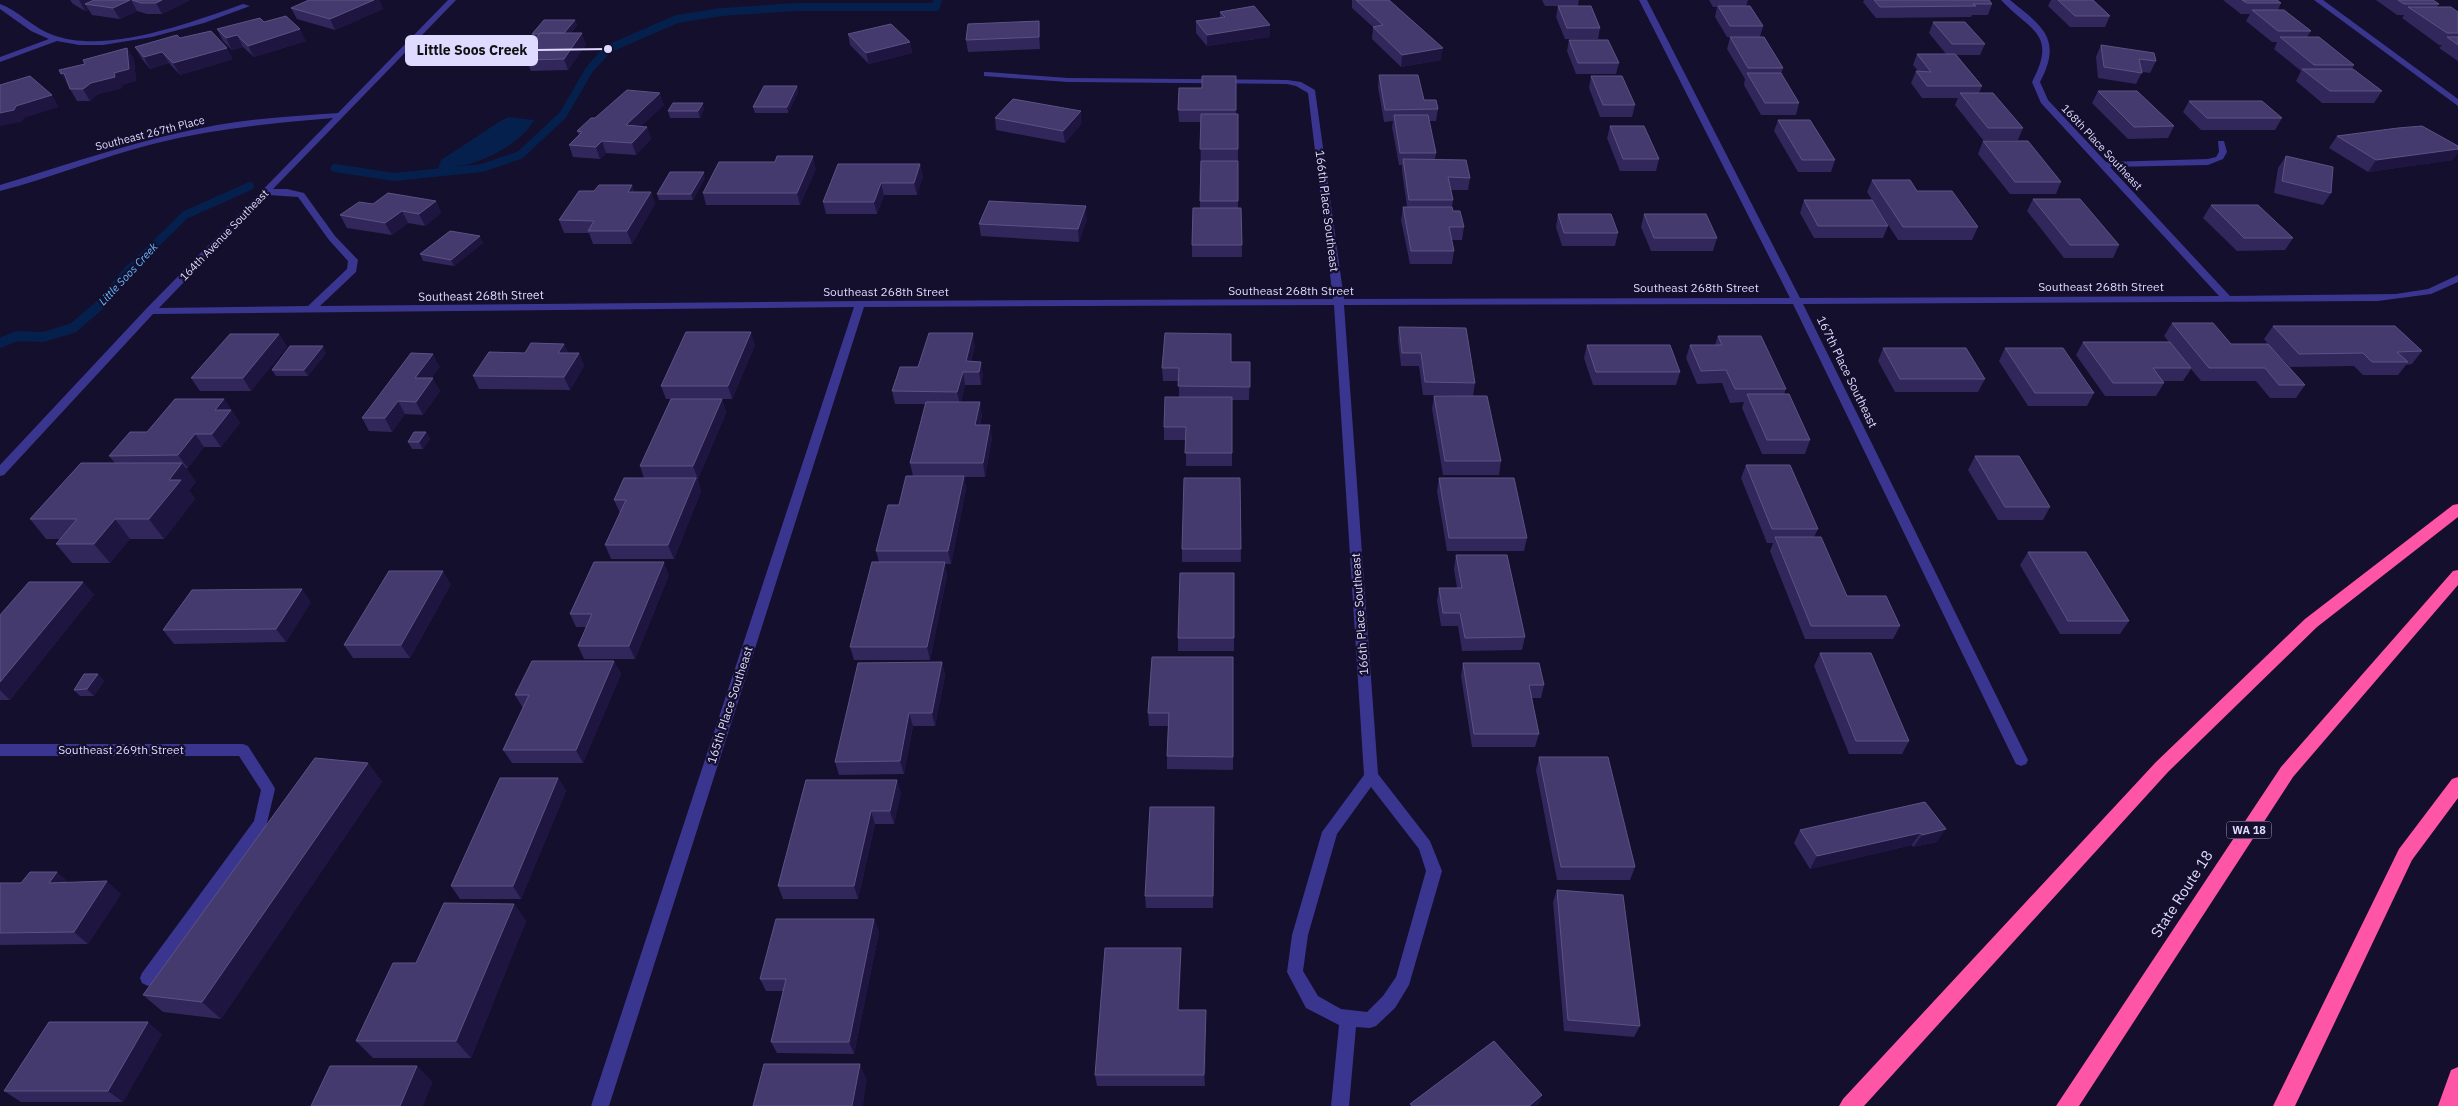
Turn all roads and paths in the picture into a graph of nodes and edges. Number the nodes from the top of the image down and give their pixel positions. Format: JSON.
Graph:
{"nodes":[{"id":1,"x":452,"y":0,"type":"edge"},
{"id":2,"x":1643,"y":0,"type":"edge"},
{"id":3,"x":2005,"y":0,"type":"edge"},
{"id":4,"x":2318,"y":0,"type":"edge"},
{"id":5,"x":0,"y":6,"type":"edge"},
{"id":6,"x":246,"y":6,"type":"dead end"},
{"id":7,"x":56,"y":39,"type":"junction"},
{"id":8,"x":0,"y":60,"type":"edge"},
{"id":9,"x":987,"y":74,"type":"dead end"},
{"id":10,"x":2458,"y":104,"type":"edge"},
{"id":11,"x":340,"y":115,"type":"junction"},
{"id":12,"x":2221,"y":143,"type":"dead end"},
{"id":13,"x":2103,"y":165,"type":"junction"},
{"id":14,"x":0,"y":188,"type":"edge"},
{"id":15,"x":266,"y":192,"type":"junction"},
{"id":16,"x":2458,"y":278,"type":"edge"},
{"id":17,"x":1796,"y":299,"type":"junction"},
{"id":18,"x":2227,"y":299,"type":"junction"},
{"id":19,"x":1339,"y":303,"type":"junction"},
{"id":20,"x":860,"y":304,"type":"junction"},
{"id":21,"x":310,"y":310,"type":"junction"},
{"id":22,"x":150,"y":311,"type":"junction"},
{"id":23,"x":0,"y":472,"type":"edge"},
{"id":24,"x":2458,"y":509,"type":"edge"},
{"id":25,"x":2458,"y":574,"type":"edge"},
{"id":26,"x":0,"y":750,"type":"edge"},
{"id":27,"x":2021,"y":760,"type":"dead end"},
{"id":28,"x":1372,"y":776,"type":"junction"},
{"id":29,"x":2458,"y":784,"type":"edge"},
{"id":30,"x":148,"y":978,"type":"dead end"},
{"id":31,"x":1348,"y":1018,"type":"junction"},
{"id":32,"x":2458,"y":1077,"type":"edge"},
{"id":33,"x":600,"y":1106,"type":"edge"},
{"id":34,"x":1340,"y":1106,"type":"edge"},
{"id":35,"x":1850,"y":1106,"type":"edge"},
{"id":36,"x":2066,"y":1106,"type":"edge"},
{"id":37,"x":2284,"y":1106,"type":"edge"},
{"id":38,"x":2449,"y":1106,"type":"edge"}],
"edges":[{"from":1,"to":11,"type":"street","name":"164th Avenue Southeast"},
{"from":2,"to":17,"type":"street","name":"167th Place Southeast"},
{"from":3,"to":13,"type":"street","name":"168th Place Southeast"},
{"from":4,"to":10,"type":"street"},
{"from":5,"to":7,"type":"street"},
{"from":6,"to":7,"type":"street"},
{"from":7,"to":8,"type":"street"},
{"from":9,"to":19,"type":"street","name":"166th Place Southeast"},
{"from":11,"to":14,"type":"street","name":"Southeast 267th Place"},
{"from":11,"to":15,"type":"street","name":"164th Avenue Southeast"},
{"from":12,"to":13,"type":"street"},
{"from":13,"to":18,"type":"street","name":"168th Place Southeast"},
{"from":15,"to":21,"type":"street"},
{"from":15,"to":22,"type":"street","name":"164th Avenue Southeast"},
{"from":16,"to":18,"type":"street","name":"Southeast 268th Street"},
{"from":17,"to":18,"type":"street","name":"Southeast 268th Street"},
{"from":17,"to":19,"type":"street","name":"Southeast 268th Street"},
{"from":17,"to":27,"type":"street","name":"167th Place Southeast"},
{"from":19,"to":20,"type":"street","name":"Southeast 268th Street"},
{"from":19,"to":28,"type":"street","name":"166th Place Southeast"},
{"from":20,"to":21,"type":"street","name":"Southeast 268th Street"},
{"from":20,"to":33,"type":"street","name":"165th Place Southeast"},
{"from":21,"to":22,"type":"street","name":"Southeast 268th Street"},
{"from":22,"to":23,"type":"street","name":"164th Avenue Southeast"},
{"from":24,"to":35,"type":"highway"},
{"from":25,"to":36,"type":"highway","name":"State Route 18","number":"WA 18"},
{"from":26,"to":30,"type":"street","name":"Southeast 269th Street"},
{"from":28,"to":31,"type":"street"},
{"from":28,"to":31,"type":"street"},
{"from":29,"to":37,"type":"highway"},
{"from":31,"to":34,"type":"street"},
{"from":32,"to":38,"type":"highway"}]}
